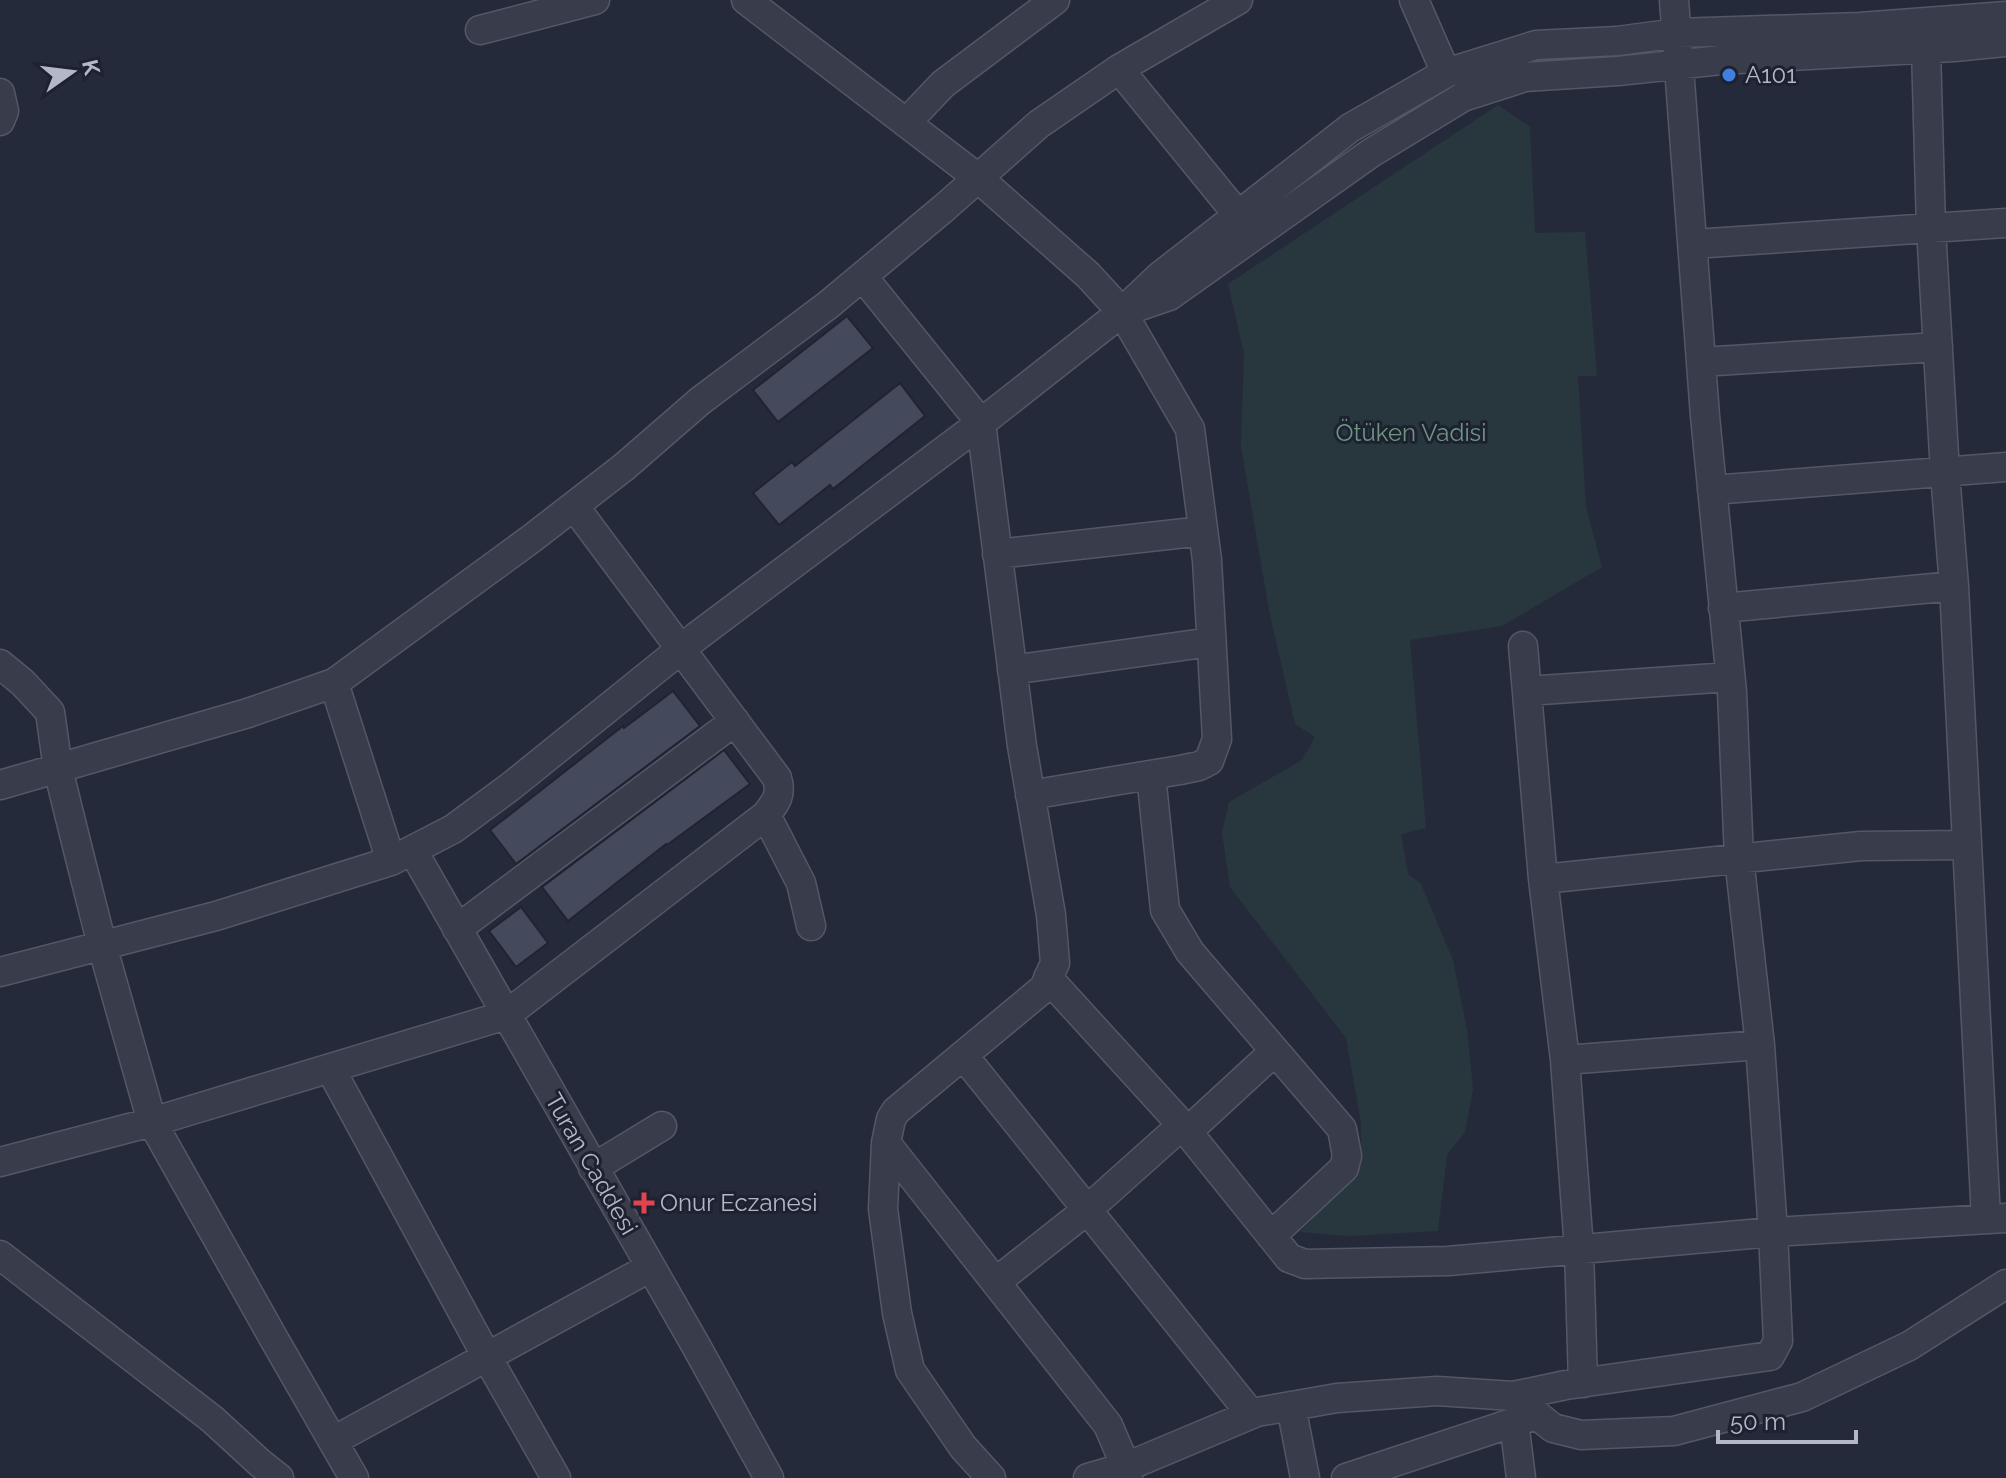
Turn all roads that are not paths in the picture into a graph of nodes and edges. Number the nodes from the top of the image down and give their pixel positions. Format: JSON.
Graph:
{"nodes":[{"id":1,"x":595,"y":0,"type":"edge"},
{"id":2,"x":746,"y":0,"type":"edge"},
{"id":3,"x":1055,"y":0,"type":"edge"},
{"id":4,"x":1238,"y":0,"type":"edge"},
{"id":5,"x":1414,"y":0,"type":"edge"},
{"id":6,"x":1674,"y":0,"type":"edge"},
{"id":7,"x":2006,"y":16,"type":"edge"},
{"id":8,"x":1919,"y":24,"type":"edge"},
{"id":9,"x":480,"y":30,"type":"dead end"},
{"id":10,"x":1677,"y":33,"type":"junction"},
{"id":11,"x":2006,"y":42,"type":"edge"},
{"id":12,"x":1680,"y":64,"type":"junction"},
{"id":13,"x":1119,"y":69,"type":"junction"},
{"id":14,"x":1446,"y":73,"type":"junction"},
{"id":15,"x":0,"y":93,"type":"edge"},
{"id":16,"x":0,"y":121,"type":"edge"},
{"id":17,"x":906,"y":123,"type":"junction"},
{"id":18,"x":978,"y":178,"type":"junction"},
{"id":19,"x":1238,"y":215,"type":"junction"},
{"id":20,"x":2006,"y":223,"type":"edge"},
{"id":21,"x":1931,"y":228,"type":"junction"},
{"id":22,"x":1693,"y":244,"type":"junction"},
{"id":23,"x":863,"y":277,"type":"junction"},
{"id":24,"x":1122,"y":312,"type":"junction"},
{"id":25,"x":1938,"y":347,"type":"junction"},
{"id":26,"x":1701,"y":362,"type":"junction"},
{"id":27,"x":981,"y":423,"type":"junction"},
{"id":28,"x":2006,"y":467,"type":"edge"},
{"id":29,"x":1945,"y":473,"type":"junction"},
{"id":30,"x":1712,"y":490,"type":"junction"},
{"id":31,"x":574,"y":506,"type":"junction"},
{"id":32,"x":1203,"y":531,"type":"junction"},
{"id":33,"x":997,"y":554,"type":"junction"},
{"id":34,"x":1954,"y":586,"type":"junction"},
{"id":35,"x":1723,"y":608,"type":"junction"},
{"id":36,"x":1211,"y":642,"type":"junction"},
{"id":37,"x":1523,"y":646,"type":"dead end"},
{"id":38,"x":681,"y":649,"type":"junction"},
{"id":39,"x":0,"y":664,"type":"edge"},
{"id":40,"x":1012,"y":670,"type":"junction"},
{"id":41,"x":1730,"y":677,"type":"junction"},
{"id":42,"x":334,"y":683,"type":"junction"},
{"id":43,"x":1527,"y":691,"type":"junction"},
{"id":44,"x":735,"y":721,"type":"junction"},
{"id":45,"x":58,"y":769,"type":"junction"},
{"id":46,"x":1151,"y":775,"type":"junction"},
{"id":47,"x":0,"y":785,"type":"edge"},
{"id":48,"x":1030,"y":795,"type":"junction"},
{"id":49,"x":766,"y":815,"type":"junction"},
{"id":50,"x":1967,"y":845,"type":"junction"},
{"id":51,"x":402,"y":856,"type":"junction"},
{"id":52,"x":1739,"y":858,"type":"junction"},
{"id":53,"x":1543,"y":879,"type":"junction"},
{"id":54,"x":811,"y":926,"type":"dead end"},
{"id":55,"x":457,"y":929,"type":"junction"},
{"id":56,"x":102,"y":945,"type":"junction"},
{"id":57,"x":0,"y":972,"type":"edge"},
{"id":58,"x":1048,"y":978,"type":"junction"},
{"id":59,"x":506,"y":1015,"type":"junction"},
{"id":60,"x":1760,"y":1045,"type":"junction"},
{"id":61,"x":1275,"y":1051,"type":"junction"},
{"id":62,"x":963,"y":1055,"type":"junction"},
{"id":63,"x":1565,"y":1060,"type":"junction"},
{"id":64,"x":330,"y":1068,"type":"junction"},
{"id":65,"x":152,"y":1122,"type":"junction"},
{"id":66,"x":662,"y":1126,"type":"dead end"},
{"id":67,"x":1185,"y":1129,"type":"junction"},
{"id":68,"x":886,"y":1143,"type":"junction"},
{"id":69,"x":0,"y":1162,"type":"edge"},
{"id":70,"x":593,"y":1168,"type":"junction"},
{"id":71,"x":1087,"y":1210,"type":"junction"},
{"id":72,"x":1996,"y":1219,"type":"edge"},
{"id":73,"x":1773,"y":1232,"type":"junction"},
{"id":74,"x":1271,"y":1236,"type":"junction"},
{"id":75,"x":1579,"y":1249,"type":"junction"},
{"id":76,"x":0,"y":1255,"type":"edge"},
{"id":77,"x":651,"y":1267,"type":"junction"},
{"id":78,"x":996,"y":1282,"type":"junction"},
{"id":79,"x":2006,"y":1284,"type":"edge"},
{"id":80,"x":487,"y":1357,"type":"junction"},
{"id":81,"x":1583,"y":1383,"type":"junction"},
{"id":82,"x":1291,"y":1406,"type":"junction"},
{"id":83,"x":1521,"y":1411,"type":"junction"},
{"id":84,"x":1251,"y":1414,"type":"junction"},
{"id":85,"x":333,"y":1441,"type":"junction"},
{"id":86,"x":1127,"y":1473,"type":"edge"},
{"id":87,"x":279,"y":1478,"type":"edge"},
{"id":88,"x":354,"y":1478,"type":"edge"},
{"id":89,"x":556,"y":1478,"type":"edge"},
{"id":90,"x":769,"y":1478,"type":"edge"},
{"id":91,"x":991,"y":1478,"type":"edge"},
{"id":92,"x":1088,"y":1478,"type":"edge"},
{"id":93,"x":1305,"y":1478,"type":"edge"},
{"id":94,"x":1346,"y":1478,"type":"edge"},
{"id":95,"x":1521,"y":1478,"type":"edge"}],
"edges":[{"from":1,"to":9,"type":"street"},
{"from":2,"to":17,"type":"street"},
{"from":3,"to":17,"type":"street"},
{"from":4,"to":13,"type":"street"},
{"from":5,"to":14,"type":"street"},
{"from":6,"to":10,"type":"street"},
{"from":7,"to":8,"type":"street"},
{"from":8,"to":10,"type":"street"},
{"from":8,"to":11,"type":"street"},
{"from":8,"to":12,"type":"street"},
{"from":8,"to":21,"type":"street"},
{"from":10,"to":12,"type":"street"},
{"from":10,"to":14,"type":"street"},
{"from":12,"to":22,"type":"street"},
{"from":12,"to":24,"type":"street"},
{"from":13,"to":18,"type":"street"},
{"from":13,"to":19,"type":"street"},
{"from":14,"to":19,"type":"street"},
{"from":15,"to":16,"type":"street"},
{"from":17,"to":18,"type":"street"},
{"from":18,"to":23,"type":"street"},
{"from":18,"to":24,"type":"street"},
{"from":19,"to":24,"type":"street"},
{"from":20,"to":21,"type":"street"},
{"from":21,"to":22,"type":"street"},
{"from":21,"to":25,"type":"street"},
{"from":22,"to":26,"type":"street"},
{"from":23,"to":27,"type":"street"},
{"from":23,"to":31,"type":"street"},
{"from":24,"to":27,"type":"street"},
{"from":24,"to":32,"type":"street"},
{"from":25,"to":26,"type":"street"},
{"from":25,"to":29,"type":"street"},
{"from":26,"to":30,"type":"street"},
{"from":27,"to":33,"type":"street"},
{"from":27,"to":38,"type":"street"},
{"from":28,"to":29,"type":"street"},
{"from":29,"to":30,"type":"street"},
{"from":29,"to":34,"type":"street"},
{"from":30,"to":35,"type":"street"},
{"from":31,"to":38,"type":"street"},
{"from":31,"to":42,"type":"street"},
{"from":32,"to":33,"type":"street"},
{"from":32,"to":36,"type":"street"},
{"from":33,"to":40,"type":"street"},
{"from":34,"to":35,"type":"street"},
{"from":34,"to":50,"type":"street"},
{"from":35,"to":41,"type":"street"},
{"from":36,"to":40,"type":"street"},
{"from":36,"to":46,"type":"street"},
{"from":37,"to":43,"type":"street"},
{"from":38,"to":44,"type":"street"},
{"from":38,"to":51,"type":"street"},
{"from":39,"to":45,"type":"street"},
{"from":40,"to":48,"type":"street"},
{"from":41,"to":43,"type":"street"},
{"from":41,"to":52,"type":"street"},
{"from":42,"to":45,"type":"street"},
{"from":42,"to":51,"type":"street","name":"Turan Caddesi"},
{"from":43,"to":53,"type":"street"},
{"from":44,"to":49,"type":"street"},
{"from":44,"to":55,"type":"street"},
{"from":45,"to":47,"type":"street"},
{"from":45,"to":56,"type":"street"},
{"from":46,"to":48,"type":"street"},
{"from":46,"to":61,"type":"street"},
{"from":48,"to":58,"type":"street"},
{"from":49,"to":54,"type":"street"},
{"from":49,"to":59,"type":"street"},
{"from":50,"to":52,"type":"street"},
{"from":50,"to":72,"type":"street"},
{"from":51,"to":55,"type":"street","name":"Turan Caddesi"},
{"from":51,"to":56,"type":"street"},
{"from":52,"to":53,"type":"street"},
{"from":52,"to":60,"type":"street"},
{"from":53,"to":63,"type":"street"},
{"from":55,"to":59,"type":"street","name":"Turan Caddesi"},
{"from":56,"to":57,"type":"street"},
{"from":56,"to":65,"type":"street"},
{"from":58,"to":62,"type":"street"},
{"from":58,"to":67,"type":"street"},
{"from":59,"to":64,"type":"street"},
{"from":59,"to":70,"type":"street","name":"Turan Caddesi"},
{"from":60,"to":63,"type":"street"},
{"from":60,"to":73,"type":"street"},
{"from":61,"to":67,"type":"street"},
{"from":61,"to":74,"type":"street"},
{"from":62,"to":68,"type":"street"},
{"from":62,"to":71,"type":"street"},
{"from":63,"to":75,"type":"street"},
{"from":64,"to":65,"type":"street"},
{"from":64,"to":80,"type":"street"},
{"from":65,"to":69,"type":"street"},
{"from":65,"to":85,"type":"street"},
{"from":66,"to":70,"type":"street"},
{"from":67,"to":71,"type":"street"},
{"from":67,"to":74,"type":"street"},
{"from":68,"to":78,"type":"street"},
{"from":68,"to":91,"type":"street"},
{"from":70,"to":77,"type":"street","name":"Turan Caddesi"},
{"from":71,"to":78,"type":"street"},
{"from":71,"to":84,"type":"street"},
{"from":72,"to":73,"type":"street"},
{"from":73,"to":75,"type":"street"},
{"from":73,"to":81,"type":"street"},
{"from":74,"to":75,"type":"street"},
{"from":75,"to":81,"type":"street"},
{"from":76,"to":87,"type":"street"},
{"from":77,"to":80,"type":"street"},
{"from":77,"to":90,"type":"street","name":"Turan Caddesi"},
{"from":78,"to":86,"type":"street"},
{"from":79,"to":83,"type":"street"},
{"from":80,"to":85,"type":"street"},
{"from":80,"to":89,"type":"street"},
{"from":81,"to":83,"type":"street"},
{"from":82,"to":83,"type":"street"},
{"from":82,"to":84,"type":"street"},
{"from":82,"to":93,"type":"street"},
{"from":83,"to":94,"type":"street"},
{"from":83,"to":95,"type":"street"},
{"from":84,"to":86,"type":"street"},
{"from":85,"to":88,"type":"street"},
{"from":86,"to":92,"type":"street"}]}
